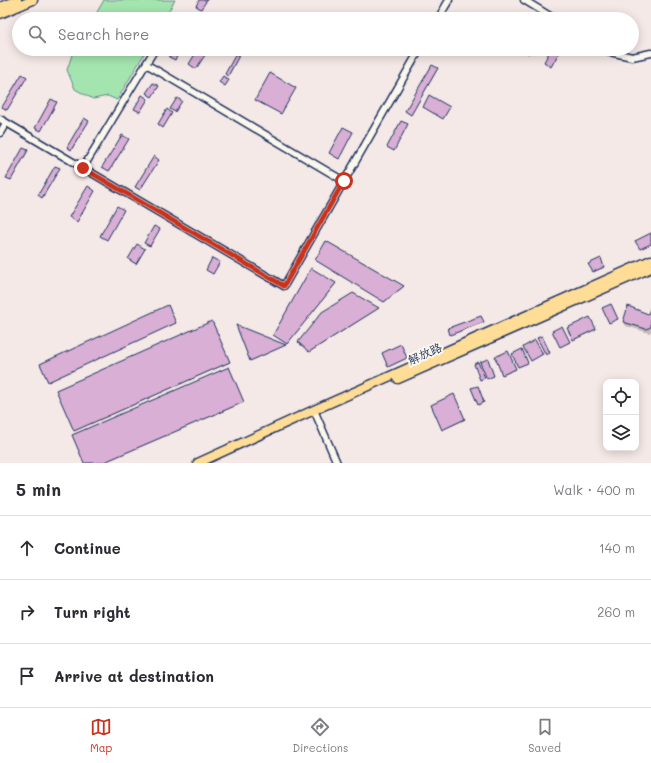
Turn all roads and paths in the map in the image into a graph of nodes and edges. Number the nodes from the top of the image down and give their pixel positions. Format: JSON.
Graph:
{"nodes":[{"id":1,"x":17,"y":0,"type":"edge"},
{"id":2,"x":33,"y":0,"type":"edge"},
{"id":3,"x":448,"y":0,"type":"edge"},
{"id":4,"x":524,"y":0,"type":"edge"},
{"id":5,"x":0,"y":7,"type":"edge"},
{"id":6,"x":442,"y":12,"type":"edge"},
{"id":7,"x":544,"y":12,"type":"edge"},
{"id":8,"x":0,"y":14,"type":"edge"},
{"id":9,"x":651,"y":53,"type":"edge"},
{"id":10,"x":151,"y":56,"type":"edge"},
{"id":11,"x":416,"y":56,"type":"edge"},
{"id":12,"x":639,"y":56,"type":"edge"},
{"id":13,"x":146,"y":64,"type":"junction"},
{"id":14,"x":0,"y":119,"type":"edge"},
{"id":15,"x":6,"y":123,"type":"junction"},
{"id":16,"x":0,"y":133,"type":"edge"},
{"id":17,"x":83,"y":168,"type":"junction"},
{"id":18,"x":344,"y":181,"type":"junction"},
{"id":19,"x":651,"y":260,"type":"edge"},
{"id":20,"x":651,"y":268,"type":"edge"},
{"id":21,"x":315,"y":412,"type":"junction"},
{"id":22,"x":198,"y":463,"type":"edge"},
{"id":23,"x":209,"y":463,"type":"edge"},
{"id":24,"x":337,"y":463,"type":"edge"}],
"edges":[{"from":1,"to":5,"type":"main road"},
{"from":2,"to":8,"type":"main road"},
{"from":3,"to":6,"type":"street"},
{"from":4,"to":7,"type":"street"},
{"from":9,"to":12,"type":"street"},
{"from":10,"to":13,"type":"street"},
{"from":11,"to":18,"type":"street"},
{"from":13,"to":17,"type":"street"},
{"from":13,"to":18,"type":"street"},
{"from":14,"to":15,"type":"street"},
{"from":15,"to":16,"type":"street"},
{"from":15,"to":17,"type":"street"},
{"from":17,"to":18,"type":"street"},
{"from":19,"to":21,"type":"main road"},
{"from":20,"to":21,"type":"main road","name":"解放路"},
{"from":21,"to":22,"type":"main road"},
{"from":21,"to":23,"type":"main road","name":"解放路"},
{"from":21,"to":24,"type":"street"}]}
